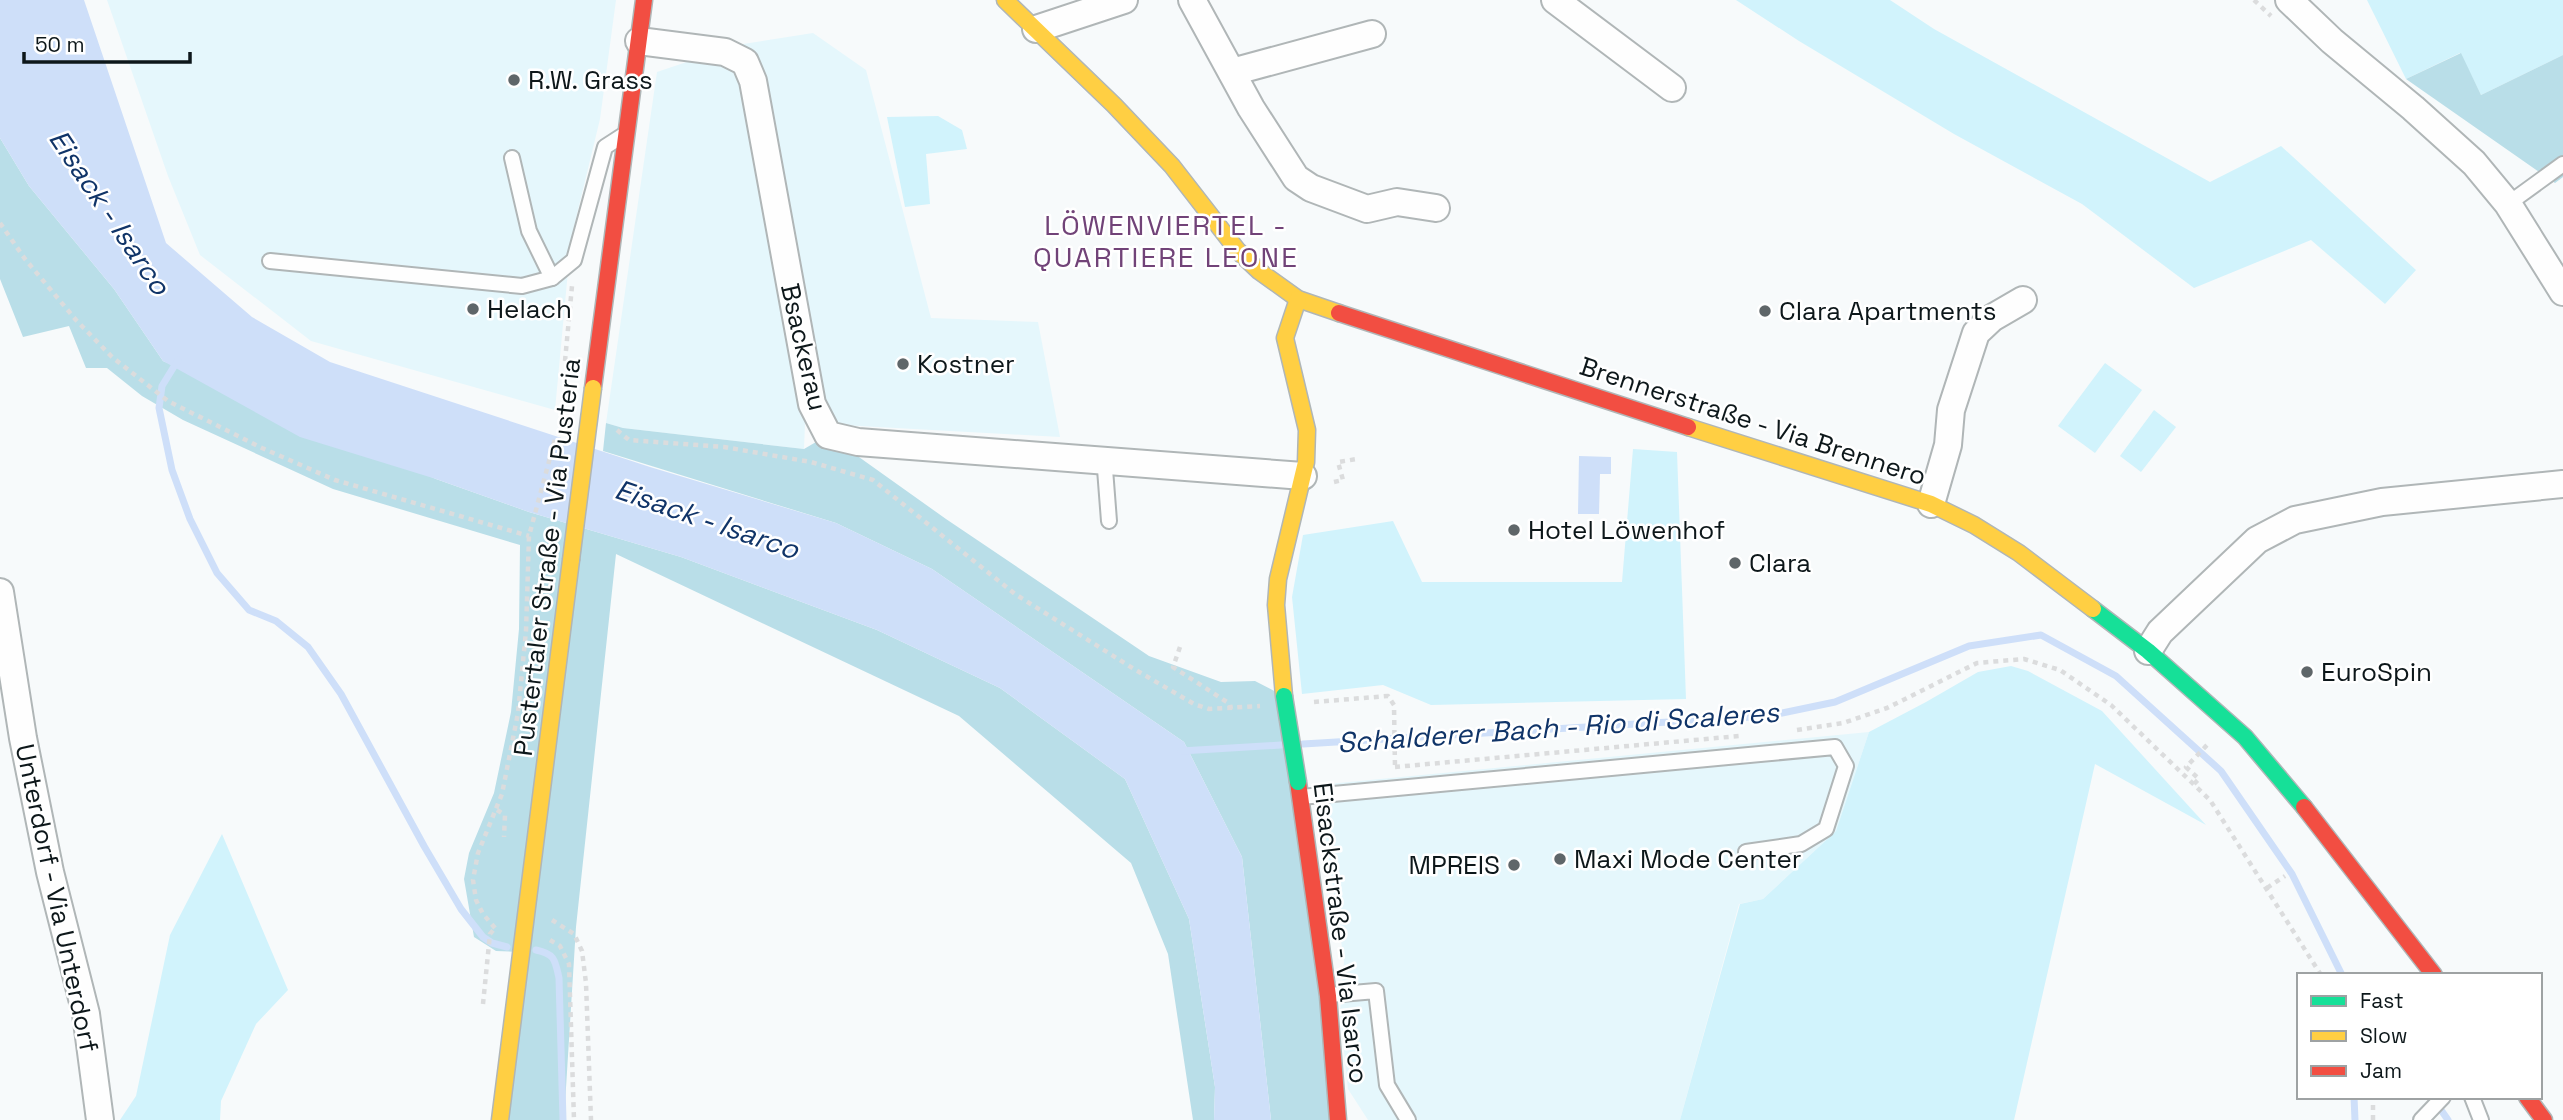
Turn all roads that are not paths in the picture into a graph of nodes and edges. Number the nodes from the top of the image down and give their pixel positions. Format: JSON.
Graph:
{"nodes":[{"id":1,"x":644,"y":0,"type":"edge"},
{"id":2,"x":1005,"y":0,"type":"edge"},
{"id":3,"x":1124,"y":0,"type":"edge"},
{"id":4,"x":1192,"y":0,"type":"edge"},
{"id":5,"x":1555,"y":0,"type":"edge"},
{"id":6,"x":2289,"y":0,"type":"edge"},
{"id":7,"x":1035,"y":29,"type":"junction"},
{"id":8,"x":1372,"y":34,"type":"dead end"},
{"id":9,"x":639,"y":41,"type":"junction"},
{"id":10,"x":1232,"y":72,"type":"junction"},
{"id":11,"x":1672,"y":88,"type":"dead end"},
{"id":12,"x":627,"y":132,"type":"junction"},
{"id":13,"x":512,"y":158,"type":"dead end"},
{"id":14,"x":2563,"y":164,"type":"edge"},
{"id":15,"x":2508,"y":204,"type":"junction"},
{"id":16,"x":1436,"y":208,"type":"dead end"},
{"id":17,"x":270,"y":261,"type":"dead end"},
{"id":18,"x":552,"y":278,"type":"junction"},
{"id":19,"x":2563,"y":292,"type":"edge"},
{"id":20,"x":1298,"y":299,"type":"junction"},
{"id":21,"x":2023,"y":300,"type":"dead end"},
{"id":22,"x":1112,"y":461,"type":"junction"},
{"id":23,"x":1303,"y":476,"type":"junction"},
{"id":24,"x":2563,"y":484,"type":"edge"},
{"id":25,"x":1931,"y":504,"type":"junction"},
{"id":26,"x":1109,"y":521,"type":"dead end"},
{"id":27,"x":0,"y":593,"type":"edge"},
{"id":28,"x":2148,"y":651,"type":"junction"},
{"id":29,"x":1298,"y":789,"type":"junction"},
{"id":30,"x":1746,"y":852,"type":"dead end"},
{"id":31,"x":2432,"y":973,"type":"edge"},
{"id":32,"x":1328,"y":996,"type":"junction"},
{"id":33,"x":2441,"y":1099,"type":"edge"},
{"id":34,"x":2473,"y":1099,"type":"edge"},
{"id":35,"x":2528,"y":1099,"type":"edge"},
{"id":36,"x":2422,"y":1118,"type":"edge"},
{"id":37,"x":100,"y":1120,"type":"edge"},
{"id":38,"x":500,"y":1120,"type":"edge"},
{"id":39,"x":1338,"y":1120,"type":"edge"},
{"id":40,"x":1408,"y":1120,"type":"edge"},
{"id":41,"x":2481,"y":1120,"type":"edge"},
{"id":42,"x":2544,"y":1120,"type":"edge"}],
"edges":[{"from":1,"to":9,"type":"main road","name":"Pustertaler Straße - Via Pusteria"},
{"from":2,"to":7,"type":"main road","name":"Brennerstraße - Via Brennero"},
{"from":3,"to":7,"type":"street"},
{"from":4,"to":10,"type":"street"},
{"from":5,"to":11,"type":"street"},
{"from":6,"to":15,"type":"street"},
{"from":7,"to":20,"type":"main road","name":"Brennerstraße - Via Brennero"},
{"from":8,"to":10,"type":"street"},
{"from":9,"to":12,"type":"main road","name":"Pustertaler Straße - Via Pusteria"},
{"from":9,"to":22,"type":"street","name":"Bsackerau"},
{"from":10,"to":16,"type":"street"},
{"from":12,"to":18,"type":"lane"},
{"from":12,"to":38,"type":"main road","name":"Pustertaler Straße - Via Pusteria","bridge":true},
{"from":13,"to":18,"type":"lane"},
{"from":14,"to":15,"type":"lane"},
{"from":15,"to":19,"type":"street"},
{"from":17,"to":18,"type":"lane"},
{"from":20,"to":23,"type":"main road","name":"Eisackstraße - Via Isarco"},
{"from":20,"to":25,"type":"main road","name":"Brennerstraße - Via Brennero"},
{"from":21,"to":25,"type":"street"},
{"from":22,"to":23,"type":"street","name":"Bsackerau"},
{"from":22,"to":26,"type":"lane"},
{"from":23,"to":29,"type":"main road","name":"Eisackstraße - Via Isarco","bridge":true},
{"from":24,"to":28,"type":"street"},
{"from":25,"to":28,"type":"main road","name":"Brennerstraße - Via Brennero"},
{"from":27,"to":37,"type":"street","name":"Unterdorf - Via Unterdorf"},
{"from":28,"to":31,"type":"main road","name":"Brennerstraße - Via Brennero"},
{"from":29,"to":30,"type":"lane"},
{"from":29,"to":32,"type":"main road","name":"Eisackstraße - Via Isarco"},
{"from":32,"to":39,"type":"main road","name":"Eisackstraße - Via Isarco"},
{"from":32,"to":40,"type":"lane"},
{"from":33,"to":36,"type":"lane"},
{"from":34,"to":41,"type":"lane"},
{"from":35,"to":42,"type":"main road"}]}
